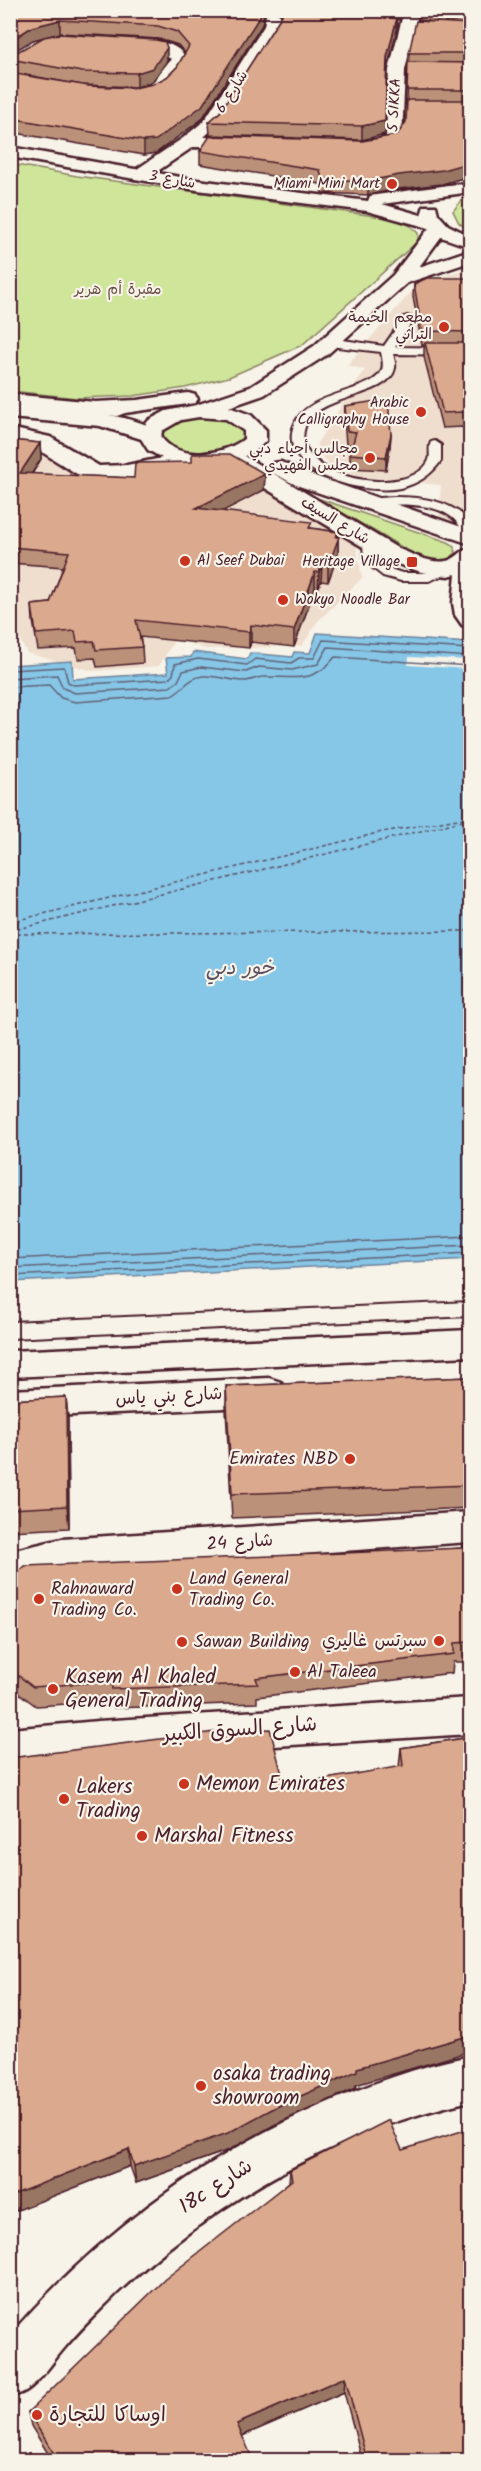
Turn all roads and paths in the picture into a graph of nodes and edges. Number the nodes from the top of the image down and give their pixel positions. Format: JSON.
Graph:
{"nodes":[{"id":1,"x":278,"y":15,"type":"dead end"},
{"id":2,"x":405,"y":20,"type":"edge"},
{"id":3,"x":429,"y":28,"type":"edge"},
{"id":4,"x":113,"y":42,"type":"edge"},
{"id":5,"x":113,"y":94,"type":"edge"},
{"id":6,"x":189,"y":142,"type":"junction"},
{"id":7,"x":268,"y":144,"type":"edge"},
{"id":8,"x":342,"y":146,"type":"edge"},
{"id":9,"x":10,"y":152,"type":"edge"},
{"id":10,"x":140,"y":175,"type":"junction"},
{"id":11,"x":464,"y":188,"type":"edge"},
{"id":12,"x":334,"y":201,"type":"junction"},
{"id":13,"x":437,"y":226,"type":"junction"},
{"id":14,"x":471,"y":242,"type":"edge"},
{"id":15,"x":471,"y":256,"type":"edge"},
{"id":16,"x":409,"y":282,"type":"junction"},
{"id":17,"x":408,"y":319,"type":"dead end"},
{"id":18,"x":329,"y":343,"type":"junction"},
{"id":19,"x":387,"y":350,"type":"junction"},
{"id":20,"x":471,"y":352,"type":"edge"},
{"id":21,"x":10,"y":400,"type":"edge"},
{"id":22,"x":95,"y":408,"type":"junction"},
{"id":23,"x":199,"y":411,"type":"junction"},
{"id":24,"x":10,"y":412,"type":"edge"},
{"id":25,"x":172,"y":415,"type":"junction"},
{"id":26,"x":260,"y":423,"type":"junction"},
{"id":27,"x":10,"y":434,"type":"edge"},
{"id":28,"x":152,"y":440,"type":"junction"},
{"id":29,"x":435,"y":445,"type":"dead end"},
{"id":30,"x":228,"y":456,"type":"junction"},
{"id":31,"x":197,"y":459,"type":"junction"},
{"id":32,"x":140,"y":468,"type":"junction"},
{"id":33,"x":401,"y":484,"type":"junction"},
{"id":34,"x":401,"y":500,"type":"junction"},
{"id":35,"x":366,"y":502,"type":"junction"},
{"id":36,"x":471,"y":536,"type":"edge"},
{"id":37,"x":465,"y":568,"type":"edge"},
{"id":38,"x":471,"y":620,"type":"edge"},
{"id":39,"x":471,"y":1309,"type":"edge"},
{"id":40,"x":10,"y":1330,"type":"edge"},
{"id":41,"x":471,"y":1343,"type":"edge"},
{"id":42,"x":10,"y":1364,"type":"edge"},
{"id":43,"x":296,"y":1391,"type":"edge"},
{"id":44,"x":10,"y":1404,"type":"edge"},
{"id":45,"x":471,"y":1527,"type":"edge"},
{"id":46,"x":10,"y":1567,"type":"edge"},
{"id":47,"x":471,"y":1716,"type":"edge"},
{"id":48,"x":10,"y":1747,"type":"edge"},
{"id":49,"x":471,"y":2079,"type":"edge"},
{"id":50,"x":10,"y":2372,"type":"edge"}],
"edges":[{"from":1,"to":6,"type":"street","name":"شارع 6"},
{"from":2,"to":3,"type":"street"},
{"from":2,"to":8,"type":"street","name":"5 SIKKA"},
{"from":4,"to":5,"type":"street"},
{"from":6,"to":7,"type":"street"},
{"from":6,"to":10,"type":"street","name":"شارع 6"},
{"from":9,"to":10,"type":"street","name":"شارع 3"},
{"from":10,"to":12,"type":"street","name":"شارع 3"},
{"from":11,"to":12,"type":"street","name":"شارع 3"},
{"from":11,"to":13,"type":"street"},
{"from":12,"to":13,"type":"street","name":"شارع 3"},
{"from":13,"to":14,"type":"street","name":"شارع 3"},
{"from":13,"to":16,"type":"street"},
{"from":15,"to":16,"type":"street"},
{"from":16,"to":18,"type":"street"},
{"from":17,"to":19,"type":"lane"},
{"from":18,"to":19,"type":"lane"},
{"from":18,"to":22,"type":"street"},
{"from":18,"to":23,"type":"street"},
{"from":18,"to":26,"type":"street"},
{"from":19,"to":20,"type":"lane"},
{"from":19,"to":33,"type":"lane"},
{"from":21,"to":22,"type":"street"},
{"from":22,"to":25,"type":"street"},
{"from":23,"to":25,"type":"street"},
{"from":23,"to":26,"type":"street","name":"شارع السيف"},
{"from":24,"to":28,"type":"street"},
{"from":25,"to":28,"type":"street"},
{"from":26,"to":30,"type":"street"},
{"from":26,"to":35,"type":"street","name":"شارع السيف"},
{"from":27,"to":32,"type":"street"},
{"from":28,"to":31,"type":"street"},
{"from":28,"to":32,"type":"street"},
{"from":29,"to":33,"type":"lane"},
{"from":30,"to":31,"type":"street"},
{"from":30,"to":37,"type":"street","name":"شارع السيف"},
{"from":31,"to":32,"type":"street"},
{"from":33,"to":34,"type":"lane"},
{"from":34,"to":35,"type":"lane"},
{"from":34,"to":36,"type":"lane"},
{"from":35,"to":36,"type":"street","name":"شارع السيف"},
{"from":37,"to":38,"type":"street"},
{"from":39,"to":40,"type":"lane"},
{"from":41,"to":42,"type":"street"},
{"from":43,"to":44,"type":"street","name":"شارع بني ياس"},
{"from":45,"to":46,"type":"street","name":"شارع 24"},
{"from":47,"to":48,"type":"street","name":"شارع السوق الكبير"},
{"from":49,"to":50,"type":"street","name":"18c شارع"}]}
